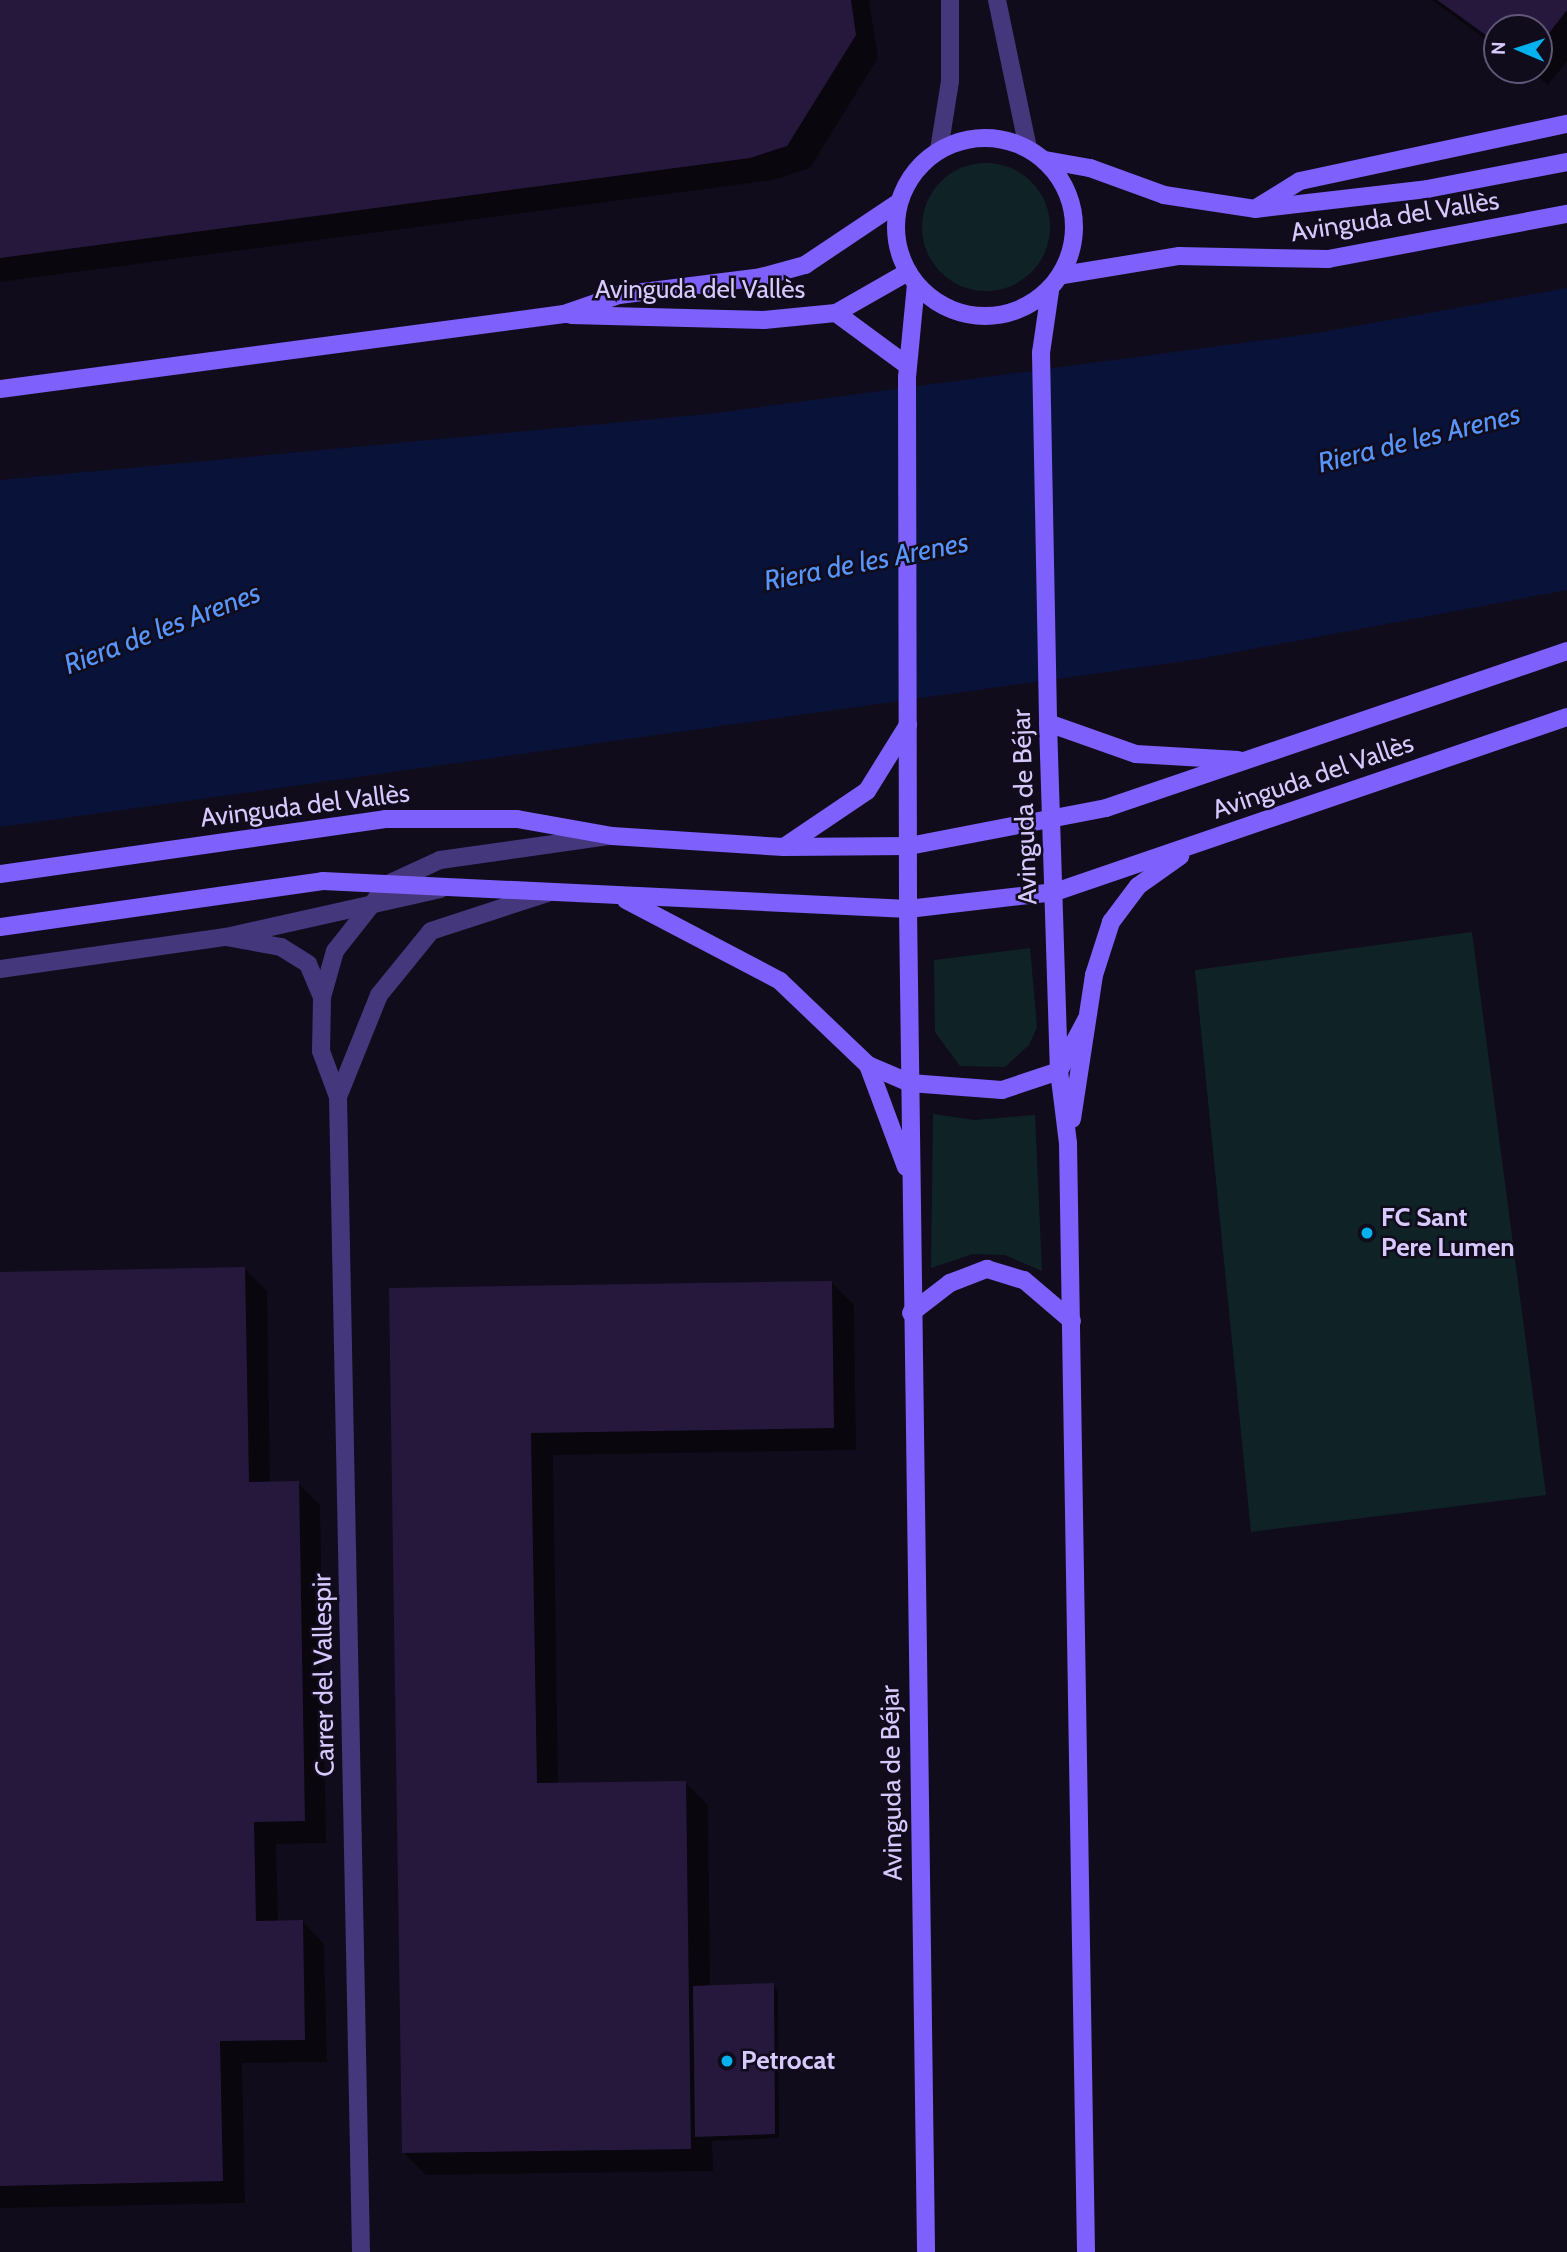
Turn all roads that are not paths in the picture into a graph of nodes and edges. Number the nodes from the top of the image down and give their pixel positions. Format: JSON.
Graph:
{"nodes":[{"id":1,"x":950,"y":0,"type":"edge"},
{"id":2,"x":997,"y":0,"type":"edge"},
{"id":3,"x":1567,"y":124,"type":"edge"},
{"id":4,"x":1028,"y":148,"type":"junction"},
{"id":5,"x":939,"y":150,"type":"junction"},
{"id":6,"x":1045,"y":160,"type":"junction"},
{"id":7,"x":1567,"y":162,"type":"edge"},
{"id":8,"x":899,"y":202,"type":"junction"},
{"id":9,"x":1255,"y":209,"type":"junction"},
{"id":10,"x":1567,"y":214,"type":"edge"},
{"id":11,"x":1063,"y":275,"type":"junction"},
{"id":12,"x":912,"y":278,"type":"junction"},
{"id":13,"x":1050,"y":291,"type":"junction"},
{"id":14,"x":836,"y":313,"type":"junction"},
{"id":15,"x":564,"y":314,"type":"junction"},
{"id":16,"x":908,"y":371,"type":"junction"},
{"id":17,"x":0,"y":389,"type":"edge"},
{"id":18,"x":1567,"y":651,"type":"edge"},
{"id":19,"x":1567,"y":717,"type":"edge"},
{"id":20,"x":910,"y":722,"type":"junction"},
{"id":21,"x":1048,"y":723,"type":"junction"},
{"id":22,"x":1248,"y":760,"type":"junction"},
{"id":23,"x":1052,"y":822,"type":"junction"},
{"id":24,"x":612,"y":836,"type":"junction"},
{"id":25,"x":909,"y":846,"type":"junction"},
{"id":26,"x":1195,"y":846,"type":"junction"},
{"id":27,"x":784,"y":847,"type":"junction"},
{"id":28,"x":0,"y":874,"type":"edge"},
{"id":29,"x":388,"y":884,"type":"junction"},
{"id":30,"x":445,"y":888,"type":"junction"},
{"id":31,"x":556,"y":890,"type":"junction"},
{"id":32,"x":1055,"y":892,"type":"junction"},
{"id":33,"x":616,"y":896,"type":"junction"},
{"id":34,"x":366,"y":909,"type":"junction"},
{"id":35,"x":908,"y":909,"type":"junction"},
{"id":36,"x":0,"y":926,"type":"edge"},
{"id":37,"x":226,"y":937,"type":"junction"},
{"id":38,"x":0,"y":970,"type":"edge"},
{"id":39,"x":322,"y":997,"type":"junction"},
{"id":40,"x":1086,"y":1020,"type":"junction"},
{"id":41,"x":868,"y":1065,"type":"junction"},
{"id":42,"x":1059,"y":1071,"type":"junction"},
{"id":43,"x":911,"y":1083,"type":"junction"},
{"id":44,"x":338,"y":1097,"type":"junction"},
{"id":45,"x":1068,"y":1143,"type":"junction"},
{"id":46,"x":910,"y":1179,"type":"junction"},
{"id":47,"x":911,"y":1313,"type":"junction"},
{"id":48,"x":1072,"y":1321,"type":"junction"},
{"id":49,"x":361,"y":2252,"type":"edge"},
{"id":50,"x":926,"y":2252,"type":"edge"},
{"id":51,"x":1086,"y":2252,"type":"edge"}],
"edges":[{"from":1,"to":5,"type":"street"},
{"from":2,"to":4,"type":"street"},
{"from":3,"to":9,"type":"main road","name":"Avinguda del Vallès"},
{"from":4,"to":5,"type":"main road"},
{"from":4,"to":6,"type":"main road"},
{"from":5,"to":8,"type":"main road"},
{"from":6,"to":9,"type":"main road","name":"Avinguda del Vallès"},
{"from":6,"to":11,"type":"main road"},
{"from":7,"to":9,"type":"main road","name":"Avinguda del Vallès"},
{"from":8,"to":12,"type":"main road"},
{"from":8,"to":15,"type":"main road","name":"Avinguda del Vallès"},
{"from":10,"to":11,"type":"main road","name":"Avinguda del Vallès"},
{"from":11,"to":13,"type":"main road"},
{"from":12,"to":13,"type":"main road"},
{"from":12,"to":14,"type":"main road","name":"Avinguda del Vallès"},
{"from":12,"to":16,"type":"main road","name":"Avinguda de Béjar"},
{"from":13,"to":21,"type":"main road","name":"Avinguda de Béjar"},
{"from":14,"to":15,"type":"main road","name":"Avinguda del Vallès"},
{"from":14,"to":16,"type":"main road","name":"Avinguda del Vallès"},
{"from":15,"to":17,"type":"main road","name":"Avinguda del Vallès"},
{"from":16,"to":20,"type":"main road","name":"Avinguda de Béjar"},
{"from":18,"to":22,"type":"main road","name":"Avinguda del Vallès"},
{"from":19,"to":26,"type":"main road","name":"Avinguda del Vallès"},
{"from":20,"to":25,"type":"main road","name":"Avinguda de Béjar"},
{"from":20,"to":27,"type":"main road"},
{"from":21,"to":22,"type":"main road","name":"Avinguda del Vallès"},
{"from":21,"to":23,"type":"main road","name":"Avinguda de Béjar"},
{"from":22,"to":23,"type":"main road","name":"Avinguda del Vallès"},
{"from":23,"to":25,"type":"main road","name":"Avinguda del Vallès"},
{"from":23,"to":32,"type":"main road","name":"Avinguda de Béjar"},
{"from":24,"to":27,"type":"main road","name":"Avinguda del Vallès"},
{"from":24,"to":28,"type":"main road","name":"Avinguda del Vallès"},
{"from":24,"to":29,"type":"street"},
{"from":25,"to":27,"type":"main road","name":"Avinguda del Vallès"},
{"from":25,"to":35,"type":"main road","name":"Avinguda de Béjar"},
{"from":26,"to":32,"type":"main road","name":"Avinguda del Vallès"},
{"from":26,"to":40,"type":"main road","name":"Avinguda del Vallès"},
{"from":29,"to":30,"type":"main road","name":"Avinguda del Vallès"},
{"from":29,"to":34,"type":"street"},
{"from":29,"to":36,"type":"main road","name":"Avinguda del Vallès"},
{"from":30,"to":31,"type":"main road","name":"Avinguda del Vallès"},
{"from":30,"to":34,"type":"street","name":"Avinguda del Vallès"},
{"from":31,"to":33,"type":"main road","name":"Avinguda del Vallès"},
{"from":31,"to":44,"type":"street"},
{"from":32,"to":35,"type":"main road","name":"Avinguda del Vallès"},
{"from":32,"to":42,"type":"main road","name":"Avinguda de Béjar"},
{"from":33,"to":35,"type":"main road","name":"Avinguda del Vallès"},
{"from":33,"to":41,"type":"main road"},
{"from":34,"to":37,"type":"street","name":"Avinguda del Vallès"},
{"from":34,"to":39,"type":"street"},
{"from":35,"to":43,"type":"main road","name":"Avinguda de Béjar"},
{"from":37,"to":38,"type":"street","name":"Avinguda del Vallès"},
{"from":37,"to":39,"type":"street","name":"Avinguda del Vallès"},
{"from":39,"to":44,"type":"street"},
{"from":40,"to":42,"type":"main road"},
{"from":40,"to":45,"type":"main road","name":"Avinguda del Vallès"},
{"from":41,"to":43,"type":"main road"},
{"from":41,"to":46,"type":"main road"},
{"from":42,"to":43,"type":"main road"},
{"from":42,"to":45,"type":"main road","name":"Avinguda de Béjar"},
{"from":43,"to":46,"type":"main road","name":"Avinguda de Béjar"},
{"from":44,"to":49,"type":"street","name":"Carrer del Vallespir"},
{"from":45,"to":48,"type":"main road","name":"Avinguda de Béjar"},
{"from":46,"to":47,"type":"main road","name":"Avinguda de Béjar"},
{"from":47,"to":48,"type":"main road"},
{"from":47,"to":50,"type":"main road","name":"Avinguda de Béjar"},
{"from":48,"to":51,"type":"main road","name":"Avinguda de Béjar"}]}
